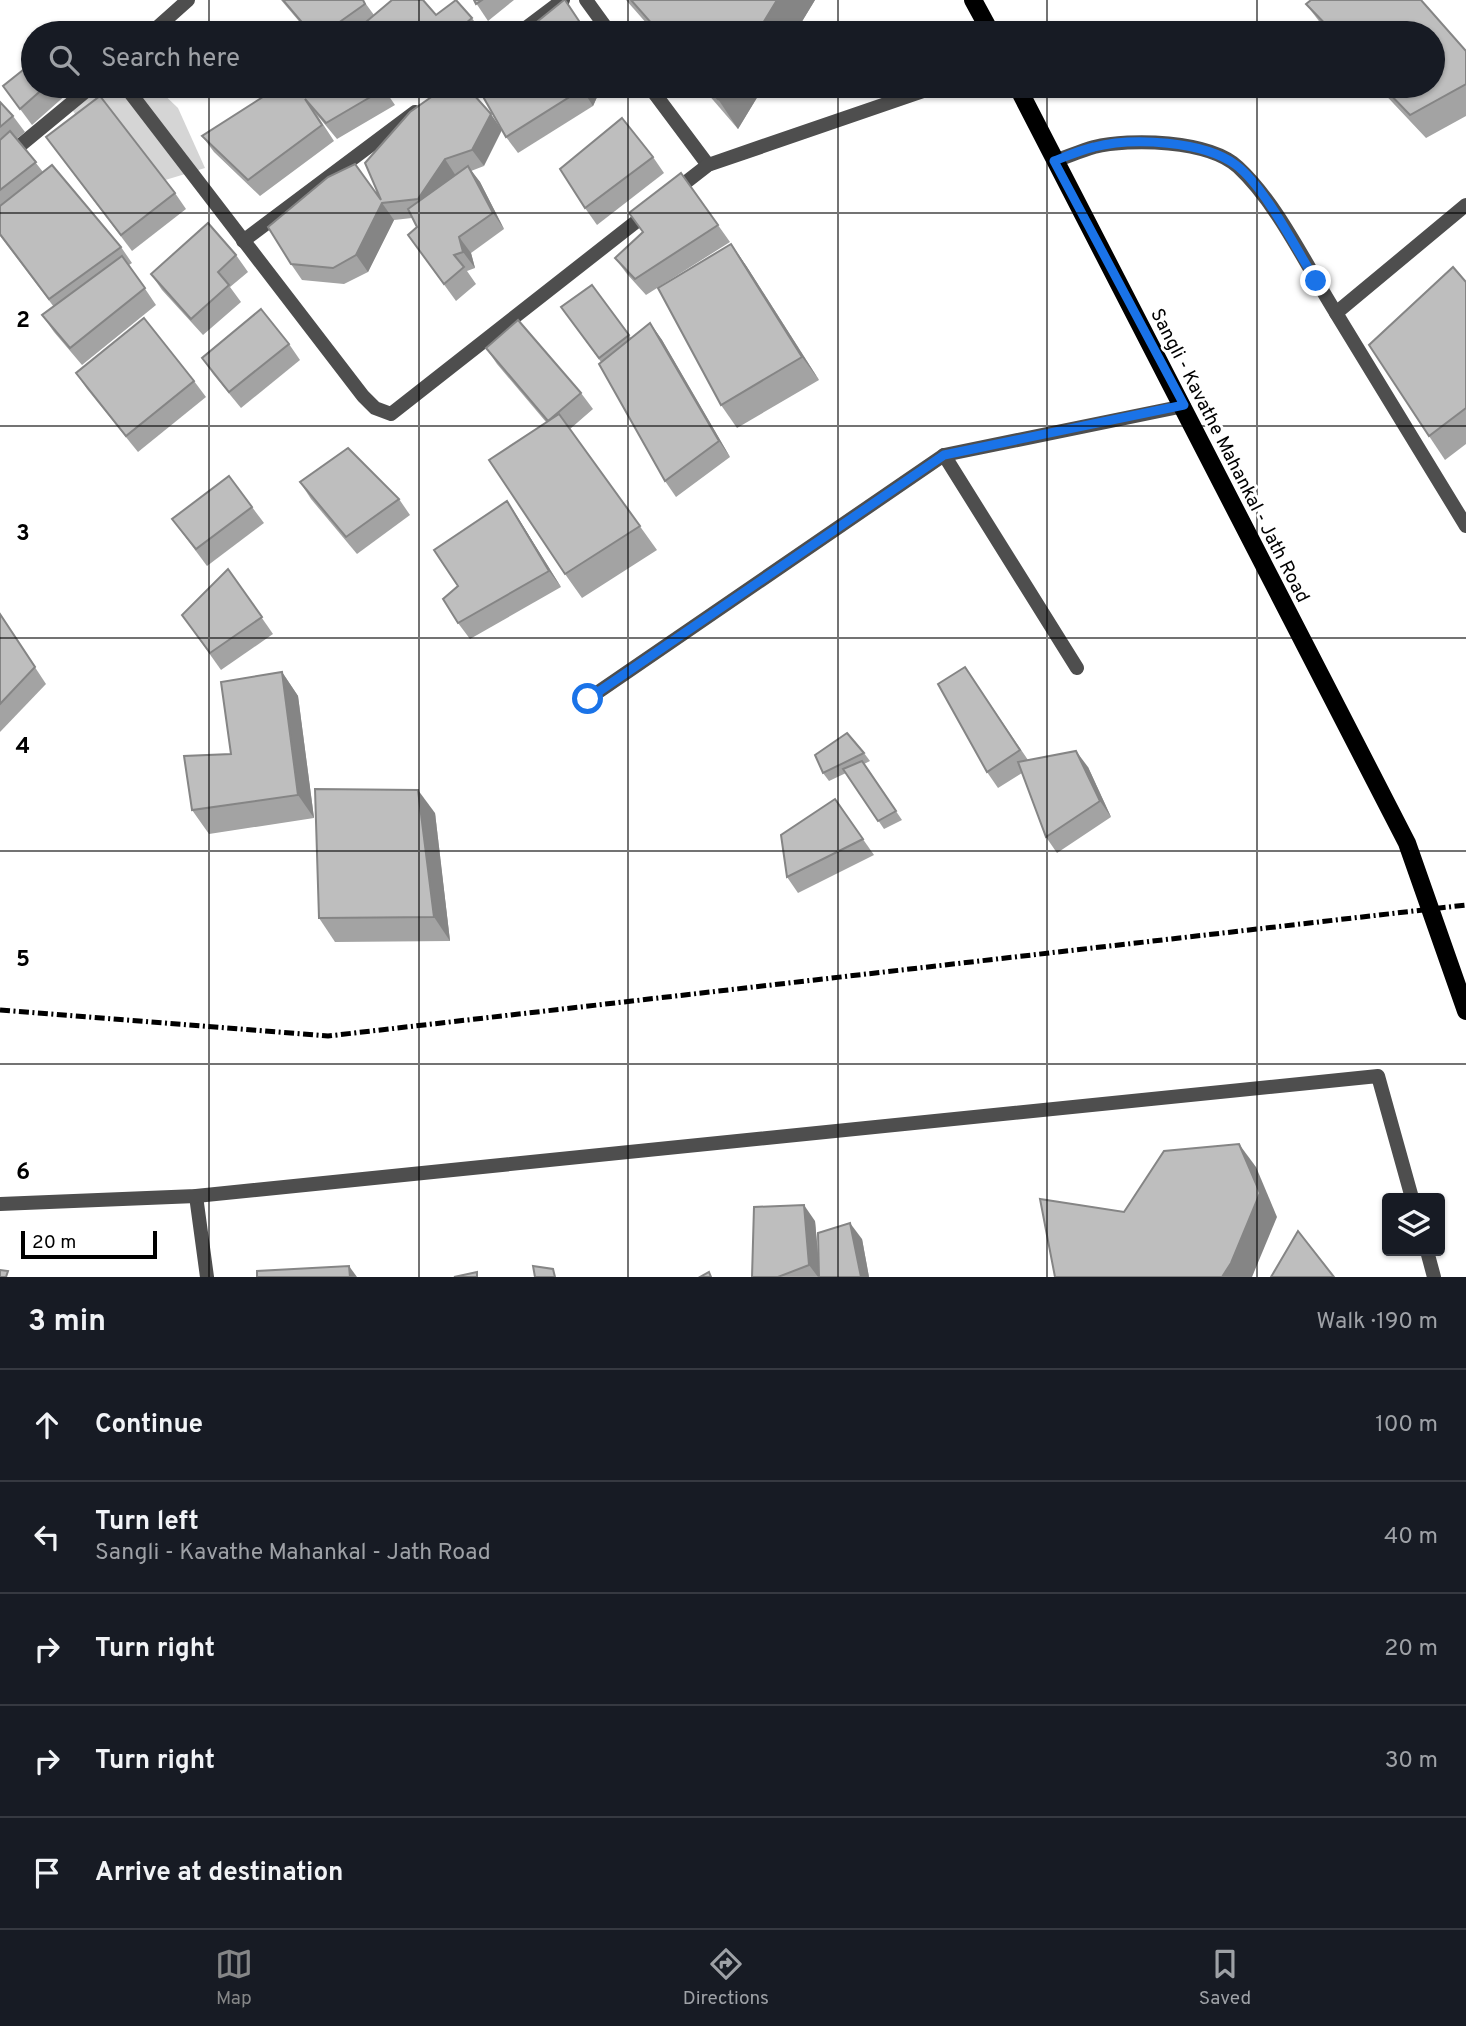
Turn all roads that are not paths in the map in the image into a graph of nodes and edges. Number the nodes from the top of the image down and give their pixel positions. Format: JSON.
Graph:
{"nodes":[{"id":1,"x":188,"y":0,"type":"edge"},
{"id":2,"x":563,"y":0,"type":"edge"},
{"id":3,"x":586,"y":0,"type":"edge"},
{"id":4,"x":974,"y":0,"type":"edge"},
{"id":5,"x":164,"y":21,"type":"edge"},
{"id":6,"x":535,"y":21,"type":"edge"},
{"id":7,"x":601,"y":21,"type":"edge"},
{"id":8,"x":985,"y":21,"type":"edge"},
{"id":9,"x":77,"y":98,"type":"edge"},
{"id":10,"x":134,"y":98,"type":"edge"},
{"id":11,"x":658,"y":98,"type":"edge"},
{"id":12,"x":903,"y":98,"type":"edge"},
{"id":13,"x":1023,"y":98,"type":"edge"},
{"id":14,"x":428,"y":102,"type":"edge"},
{"id":15,"x":1054,"y":161,"type":"junction"},
{"id":16,"x":0,"y":162,"type":"edge"},
{"id":17,"x":708,"y":165,"type":"junction"},
{"id":18,"x":1466,"y":205,"type":"edge"},
{"id":19,"x":243,"y":241,"type":"junction"},
{"id":20,"x":1336,"y":313,"type":"junction"},
{"id":21,"x":1184,"y":405,"type":"junction"},
{"id":22,"x":944,"y":455,"type":"junction"},
{"id":23,"x":1466,"y":526,"type":"edge"},
{"id":24,"x":1077,"y":668,"type":"dead end"},
{"id":25,"x":588,"y":699,"type":"dead end"},
{"id":26,"x":1466,"y":1011,"type":"edge"},
{"id":27,"x":1411,"y":1193,"type":"edge"},
{"id":28,"x":195,"y":1196,"type":"junction"},
{"id":29,"x":0,"y":1204,"type":"edge"},
{"id":30,"x":1428,"y":1256,"type":"edge"},
{"id":31,"x":207,"y":1277,"type":"edge"},
{"id":32,"x":1434,"y":1277,"type":"edge"}],
"edges":[{"from":1,"to":5,"type":"street"},
{"from":2,"to":6,"type":"street"},
{"from":3,"to":7,"type":"street"},
{"from":4,"to":8,"type":"main road"},
{"from":9,"to":16,"type":"street"},
{"from":10,"to":19,"type":"street"},
{"from":11,"to":17,"type":"street"},
{"from":12,"to":17,"type":"street"},
{"from":13,"to":15,"type":"main road","name":"Sangli - Kavathe Mahankal - Jath Road"},
{"from":14,"to":19,"type":"street"},
{"from":15,"to":20,"type":"street"},
{"from":15,"to":21,"type":"main road","name":"Sangli - Kavathe Mahankal - Jath Road"},
{"from":17,"to":19,"type":"street"},
{"from":18,"to":20,"type":"street"},
{"from":20,"to":23,"type":"street"},
{"from":21,"to":22,"type":"street"},
{"from":21,"to":26,"type":"main road","name":"Sangli - Kavathe Mahankal - Jath Road"},
{"from":22,"to":24,"type":"street"},
{"from":22,"to":25,"type":"street"},
{"from":27,"to":28,"type":"street"},
{"from":28,"to":29,"type":"street"},
{"from":28,"to":31,"type":"street"},
{"from":30,"to":32,"type":"street"}]}
